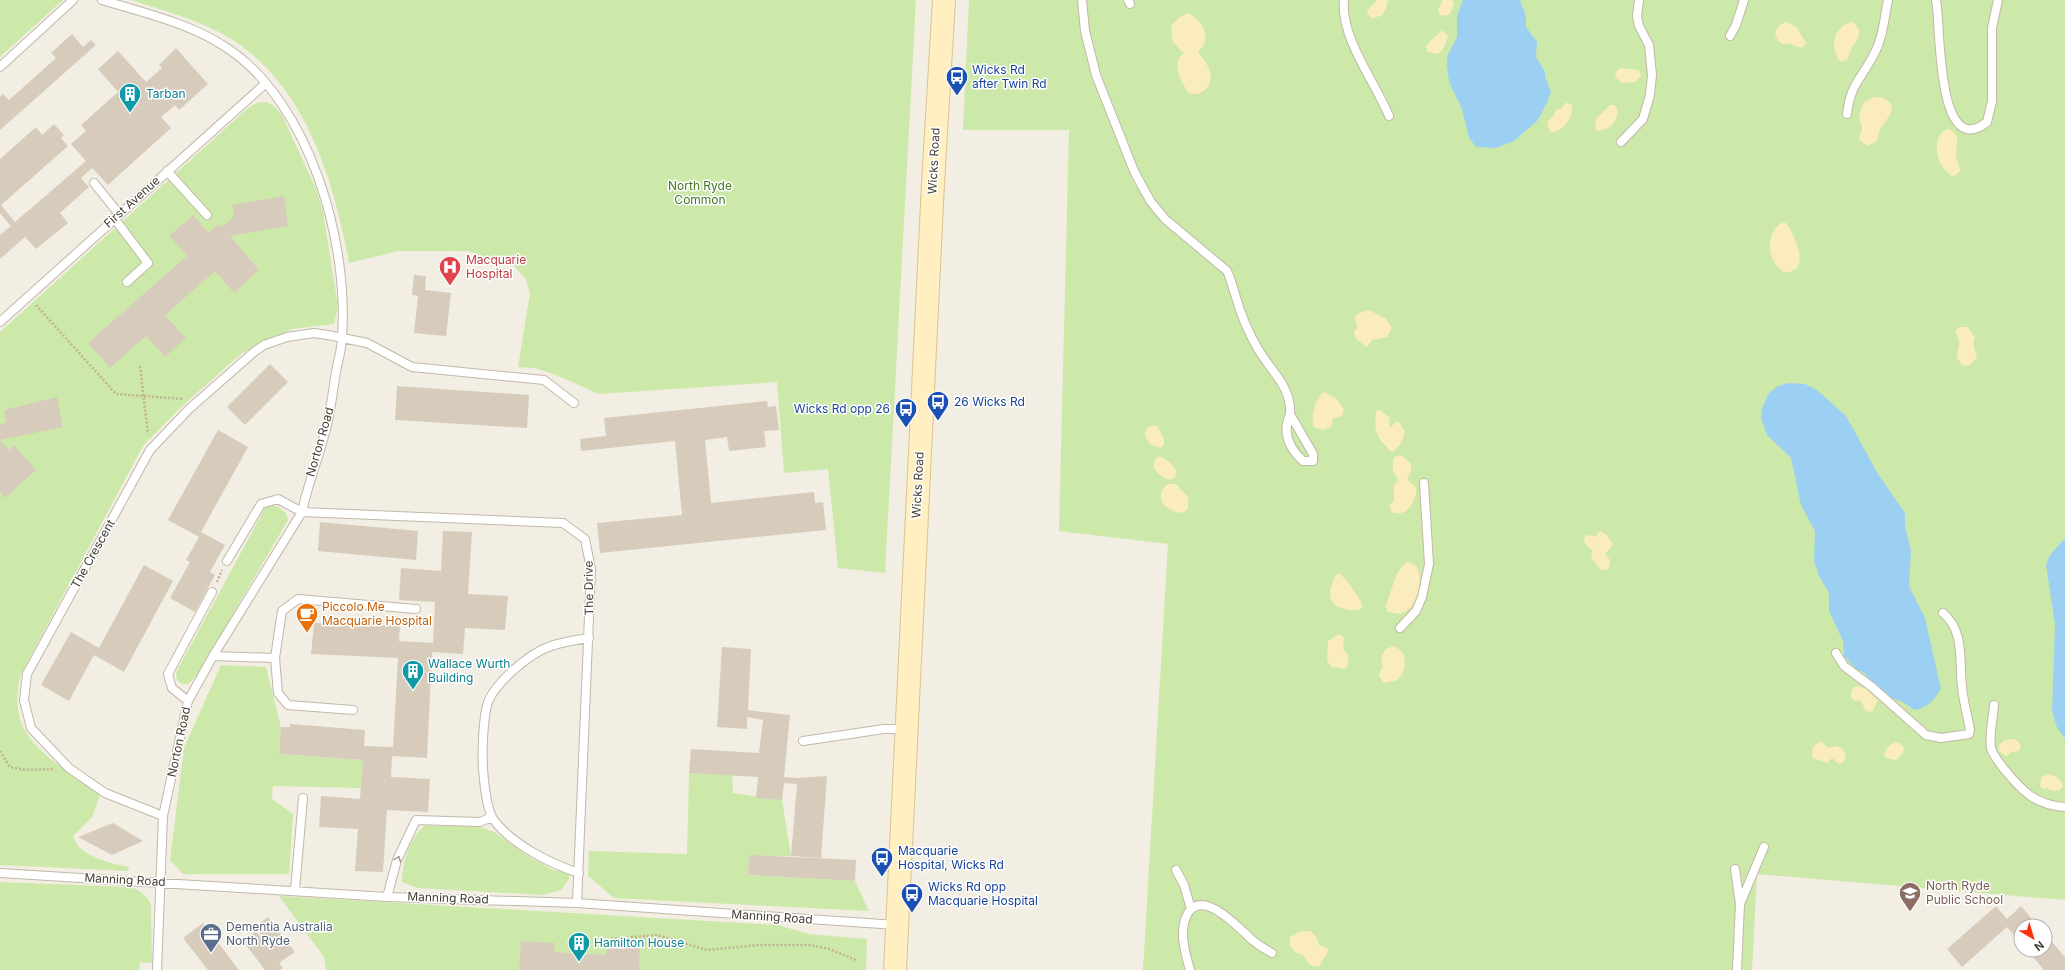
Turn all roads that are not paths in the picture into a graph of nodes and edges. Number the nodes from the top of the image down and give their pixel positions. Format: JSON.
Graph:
{"nodes":[{"id":1,"x":73,"y":0,"type":"edge"},
{"id":2,"x":102,"y":0,"type":"edge"},
{"id":3,"x":944,"y":0,"type":"edge"},
{"id":4,"x":1082,"y":0,"type":"edge"},
{"id":5,"x":1344,"y":0,"type":"edge"},
{"id":6,"x":1639,"y":0,"type":"edge"},
{"id":7,"x":1744,"y":0,"type":"edge"},
{"id":8,"x":1888,"y":0,"type":"edge"},
{"id":9,"x":1936,"y":0,"type":"edge"},
{"id":10,"x":1998,"y":0,"type":"edge"},
{"id":11,"x":1730,"y":36,"type":"dead end"},
{"id":12,"x":0,"y":68,"type":"edge"},
{"id":13,"x":265,"y":84,"type":"junction"},
{"id":14,"x":1847,"y":114,"type":"dead end"},
{"id":15,"x":1389,"y":116,"type":"dead end"},
{"id":16,"x":1621,"y":142,"type":"dead end"},
{"id":17,"x":167,"y":171,"type":"junction"},
{"id":18,"x":94,"y":183,"type":"dead end"},
{"id":19,"x":207,"y":215,"type":"dead end"},
{"id":20,"x":117,"y":216,"type":"junction"},
{"id":21,"x":127,"y":282,"type":"dead end"},
{"id":22,"x":0,"y":322,"type":"edge"},
{"id":23,"x":342,"y":338,"type":"junction"},
{"id":24,"x":574,"y":403,"type":"dead end"},
{"id":25,"x":1290,"y":414,"type":"junction"},
{"id":26,"x":1424,"y":483,"type":"dead end"},
{"id":27,"x":302,"y":512,"type":"junction"},
{"id":28,"x":227,"y":560,"type":"road end"},
{"id":29,"x":212,"y":592,"type":"road end"},
{"id":30,"x":416,"y":609,"type":"dead end"},
{"id":31,"x":1943,"y":613,"type":"dead end"},
{"id":32,"x":1400,"y":628,"type":"dead end"},
{"id":33,"x":589,"y":638,"type":"junction"},
{"id":34,"x":1836,"y":653,"type":"dead end"},
{"id":35,"x":213,"y":656,"type":"junction"},
{"id":36,"x":275,"y":658,"type":"junction"},
{"id":37,"x":188,"y":700,"type":"junction"},
{"id":38,"x":1994,"y":705,"type":"dead end"},
{"id":39,"x":353,"y":710,"type":"dead end"},
{"id":40,"x":906,"y":729,"type":"junction"},
{"id":41,"x":803,"y":741,"type":"dead end"},
{"id":42,"x":303,"y":798,"type":"dead end"},
{"id":43,"x":2065,"y":807,"type":"edge"},
{"id":44,"x":163,"y":816,"type":"junction"},
{"id":45,"x":492,"y":817,"type":"junction"},
{"id":46,"x":1764,"y":847,"type":"dead end"},
{"id":47,"x":1735,"y":869,"type":"dead end"},
{"id":48,"x":1176,"y":870,"type":"dead end"},
{"id":49,"x":0,"y":873,"type":"edge"},
{"id":50,"x":580,"y":873,"type":"junction"},
{"id":51,"x":161,"y":882,"type":"junction"},
{"id":52,"x":295,"y":890,"type":"junction"},
{"id":53,"x":387,"y":896,"type":"junction"},
{"id":54,"x":577,"y":903,"type":"junction"},
{"id":55,"x":1740,"y":904,"type":"junction"},
{"id":56,"x":1191,"y":909,"type":"junction"},
{"id":57,"x":897,"y":925,"type":"junction"},
{"id":58,"x":1272,"y":953,"type":"dead end"},
{"id":59,"x":157,"y":970,"type":"edge"},
{"id":60,"x":894,"y":970,"type":"edge"},
{"id":61,"x":1190,"y":970,"type":"edge"},
{"id":62,"x":1737,"y":970,"type":"edge"}],
"edges":[{"from":1,"to":12,"type":"lane"},
{"from":2,"to":13,"type":"lane","name":"Norton Road"},
{"from":3,"to":40,"type":"main road","name":"Wicks Road"},
{"from":4,"to":25,"type":"lane"},
{"from":5,"to":15,"type":"lane"},
{"from":6,"to":16,"type":"lane"},
{"from":7,"to":11,"type":"lane"},
{"from":8,"to":14,"type":"lane"},
{"from":9,"to":10,"type":"lane"},
{"from":13,"to":17,"type":"lane","name":"First Avenue"},
{"from":13,"to":23,"type":"lane","name":"Norton Road"},
{"from":17,"to":19,"type":"lane"},
{"from":17,"to":20,"type":"lane","name":"First Avenue"},
{"from":18,"to":20,"type":"lane"},
{"from":20,"to":21,"type":"lane"},
{"from":20,"to":22,"type":"lane","name":"First Avenue"},
{"from":23,"to":24,"type":"lane","name":"The Crescent"},
{"from":23,"to":27,"type":"lane","name":"Norton Road"},
{"from":23,"to":44,"type":"lane","name":"The Crescent"},
{"from":25,"to":25,"type":"lane"},
{"from":26,"to":32,"type":"lane"},
{"from":27,"to":28,"type":"lane"},
{"from":27,"to":33,"type":"lane","name":"The Drive"},
{"from":27,"to":35,"type":"lane","name":"Norton Road"},
{"from":29,"to":37,"type":"lane"},
{"from":30,"to":36,"type":"lane"},
{"from":31,"to":34,"type":"lane"},
{"from":33,"to":45,"type":"lane"},
{"from":33,"to":50,"type":"lane","name":"The Drive"},
{"from":35,"to":36,"type":"lane"},
{"from":35,"to":37,"type":"lane","name":"Norton Road"},
{"from":36,"to":39,"type":"lane"},
{"from":37,"to":44,"type":"lane","name":"Norton Road"},
{"from":38,"to":43,"type":"lane"},
{"from":40,"to":41,"type":"lane"},
{"from":40,"to":57,"type":"main road","name":"Wicks Road"},
{"from":42,"to":52,"type":"lane"},
{"from":44,"to":51,"type":"lane","name":"Norton Road"},
{"from":45,"to":50,"type":"lane"},
{"from":53,"to":45,"type":"lane","one_way":true},
{"from":46,"to":55,"type":"lane"},
{"from":47,"to":55,"type":"lane"},
{"from":48,"to":56,"type":"lane"},
{"from":49,"to":51,"type":"lane","name":"Manning Road"},
{"from":50,"to":54,"type":"lane","name":"The Drive"},
{"from":51,"to":52,"type":"lane","name":"Manning Road"},
{"from":51,"to":59,"type":"lane","name":"Norton Road"},
{"from":52,"to":53,"type":"lane","name":"Manning Road"},
{"from":53,"to":54,"type":"lane","name":"Manning Road"},
{"from":54,"to":57,"type":"lane","name":"Manning Road"},
{"from":55,"to":62,"type":"lane"},
{"from":56,"to":58,"type":"lane"},
{"from":56,"to":61,"type":"lane"},
{"from":57,"to":60,"type":"main road","name":"Wicks Road"}]}
